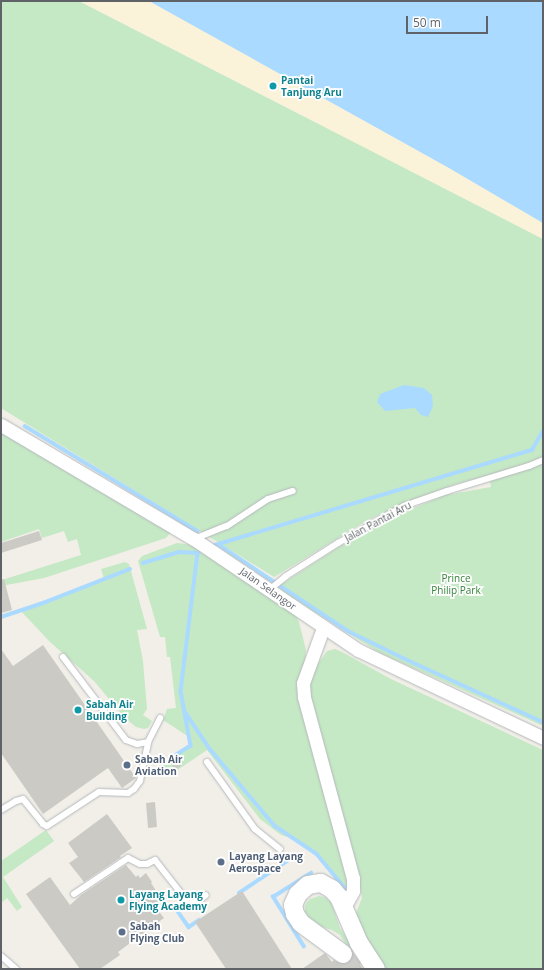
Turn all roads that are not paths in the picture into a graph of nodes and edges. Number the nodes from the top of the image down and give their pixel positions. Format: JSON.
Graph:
{"nodes":[{"id":1,"x":1,"y":425,"type":"edge"},
{"id":2,"x":543,"y":460,"type":"edge"},
{"id":3,"x":293,"y":491,"type":"dead end"},
{"id":4,"x":194,"y":539,"type":"junction"},
{"id":5,"x":269,"y":590,"type":"junction"},
{"id":6,"x":323,"y":628,"type":"junction"},
{"id":7,"x":63,"y":657,"type":"dead end"},
{"id":8,"x":160,"y":718,"type":"dead end"},
{"id":9,"x":543,"y":738,"type":"edge"},
{"id":10,"x":148,"y":742,"type":"junction"},
{"id":11,"x":207,"y":762,"type":"dead end"},
{"id":12,"x":1,"y":810,"type":"edge"},
{"id":13,"x":280,"y":849,"type":"dead end"},
{"id":14,"x":74,"y":894,"type":"dead end"},
{"id":15,"x":206,"y":895,"type":"dead end"},
{"id":16,"x":344,"y":906,"type":"junction"},
{"id":17,"x":343,"y":954,"type":"tunnel mouth"},
{"id":18,"x":1,"y":956,"type":"edge"},
{"id":19,"x":16,"y":969,"type":"edge"},
{"id":20,"x":376,"y":969,"type":"edge"}],
"edges":[{"from":1,"to":4,"type":"street","name":"Jalan Selangor"},
{"from":2,"to":5,"type":"lane","name":"Jalan Pantai Aru"},
{"from":3,"to":4,"type":"lane"},
{"from":4,"to":5,"type":"street","name":"Jalan Selangor"},
{"from":5,"to":6,"type":"street","name":"Jalan Selangor"},
{"from":6,"to":9,"type":"street","name":"Jalan Selangor"},
{"from":6,"to":16,"type":"street"},
{"from":7,"to":10,"type":"lane"},
{"from":8,"to":10,"type":"lane"},
{"from":10,"to":12,"type":"lane"},
{"from":11,"to":13,"type":"lane"},
{"from":14,"to":15,"type":"lane"},
{"from":16,"to":17,"type":"main road"},
{"from":16,"to":20,"type":"main road"},
{"from":18,"to":19,"type":"lane"}]}
